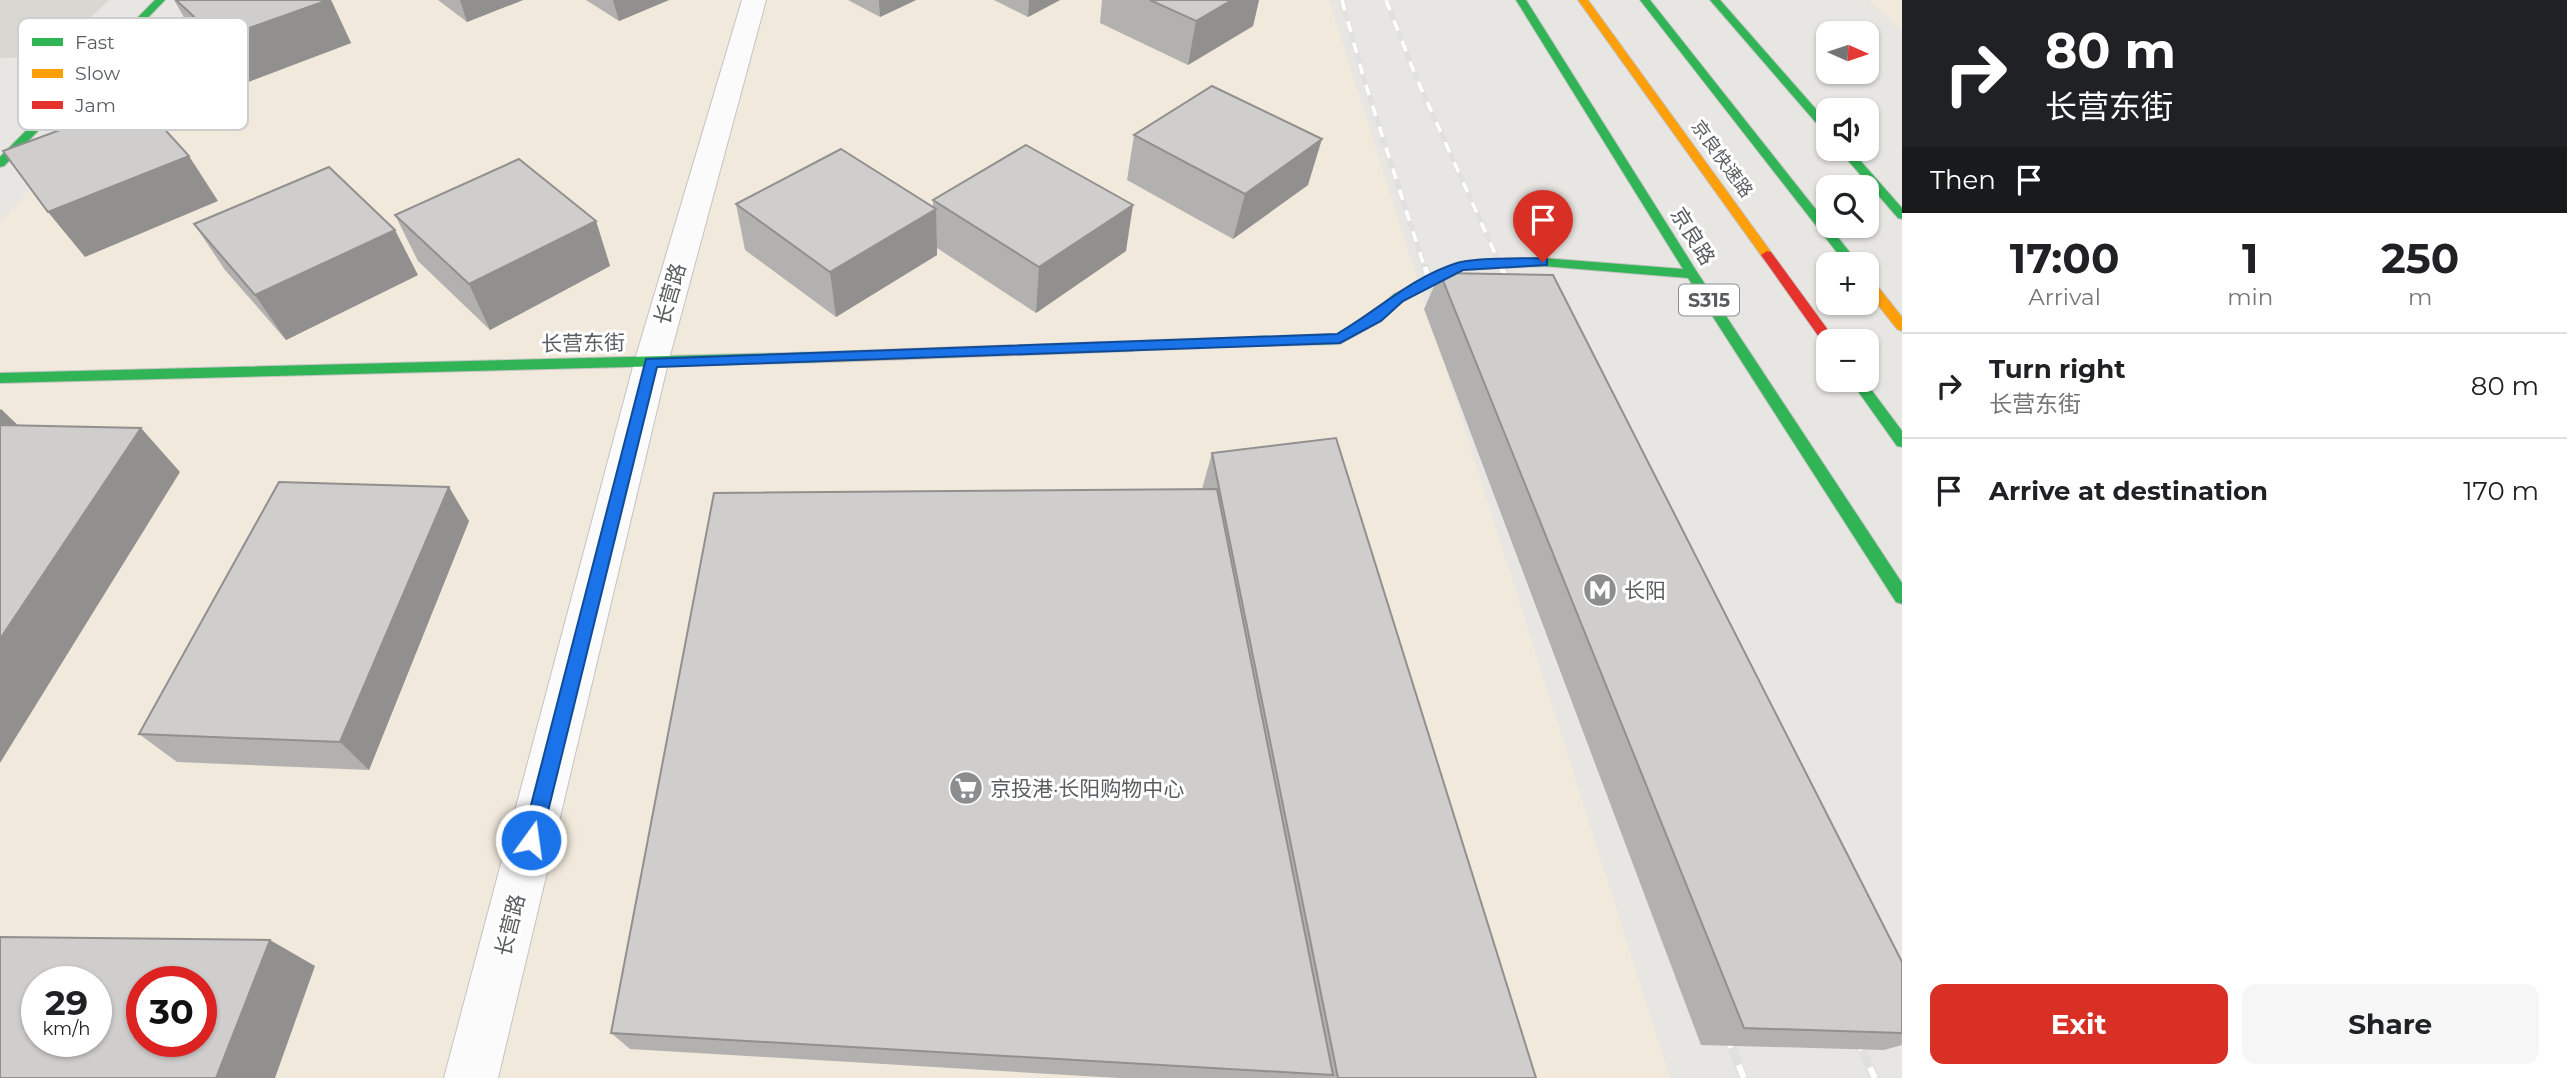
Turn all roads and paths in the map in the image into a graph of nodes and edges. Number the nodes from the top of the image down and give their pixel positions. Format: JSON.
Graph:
{"nodes":[{"id":1,"x":160,"y":0,"type":"edge"},
{"id":2,"x":754,"y":0,"type":"edge"},
{"id":3,"x":1521,"y":0,"type":"edge"},
{"id":4,"x":1583,"y":0,"type":"edge"},
{"id":5,"x":1645,"y":0,"type":"edge"},
{"id":6,"x":1715,"y":0,"type":"edge"},
{"id":7,"x":142,"y":18,"type":"edge"},
{"id":8,"x":1816,"y":116,"type":"edge"},
{"id":9,"x":33,"y":130,"type":"edge"},
{"id":10,"x":1855,"y":161,"type":"edge"},
{"id":11,"x":0,"y":164,"type":"edge"},
{"id":12,"x":1902,"y":215,"type":"edge"},
{"id":13,"x":1844,"y":252,"type":"edge"},
{"id":14,"x":1692,"y":274,"type":"junction"},
{"id":15,"x":1879,"y":297,"type":"edge"},
{"id":16,"x":1902,"y":326,"type":"edge"},
{"id":17,"x":1820,"y":329,"type":"edge"},
{"id":18,"x":651,"y":363,"type":"junction"},
{"id":19,"x":0,"y":378,"type":"edge"},
{"id":20,"x":1866,"y":392,"type":"edge"},
{"id":21,"x":1902,"y":442,"type":"edge"},
{"id":22,"x":1902,"y":597,"type":"edge"},
{"id":23,"x":471,"y":1078,"type":"edge"}],
"edges":[{"from":1,"to":7,"type":"main road"},
{"from":2,"to":18,"type":"street","name":"长营路"},
{"from":3,"to":14,"type":"main road","name":"京良路","number":"S315"},
{"from":4,"to":17,"type":"main road","name":"京良快速路"},
{"from":5,"to":13,"type":"main road","name":"京良快速路"},
{"from":6,"to":8,"type":"main road"},
{"from":9,"to":11,"type":"main road"},
{"from":10,"to":12,"type":"main road"},
{"from":14,"to":18,"type":"main road","name":"长营东街"},
{"from":14,"to":22,"type":"main road","name":"京良路","number":"S315"},
{"from":15,"to":16,"type":"main road"},
{"from":18,"to":19,"type":"main road","name":"长营东街"},
{"from":18,"to":23,"type":"street","name":"长营路"},
{"from":20,"to":21,"type":"main road"}]}
